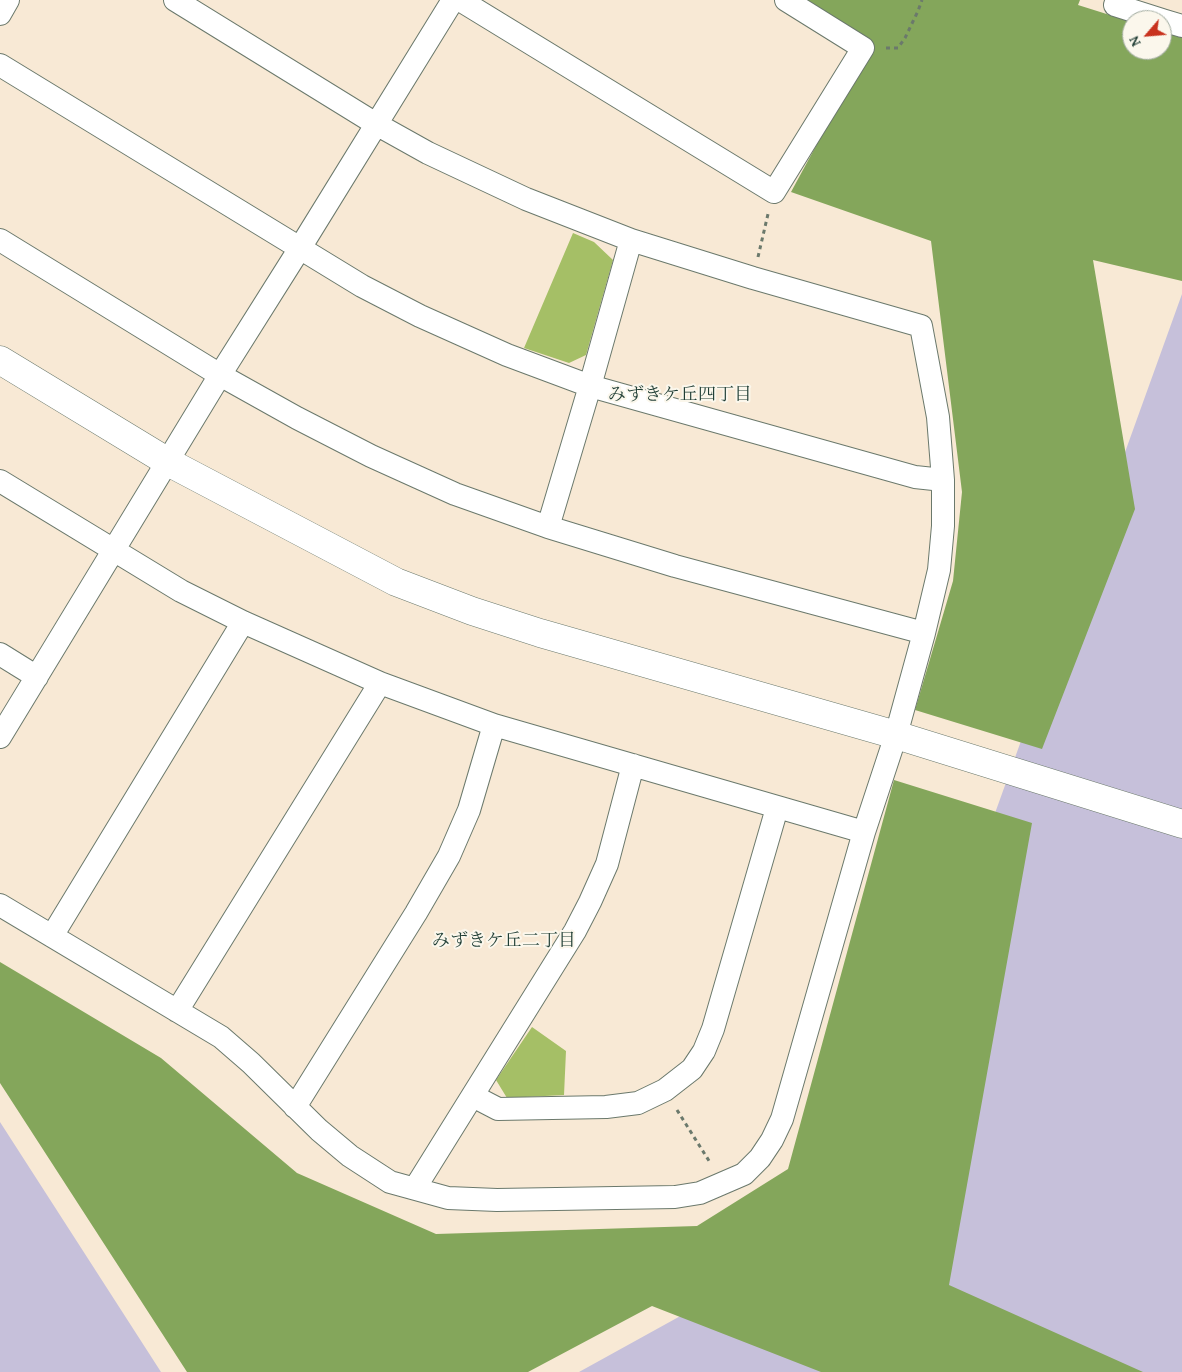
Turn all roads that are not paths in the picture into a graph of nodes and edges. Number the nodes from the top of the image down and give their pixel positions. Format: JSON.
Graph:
{"nodes":[{"id":1,"x":8,"y":0,"type":"edge"},
{"id":2,"x":175,"y":0,"type":"edge"},
{"id":3,"x":453,"y":0,"type":"edge"},
{"id":4,"x":460,"y":0,"type":"edge"},
{"id":5,"x":786,"y":0,"type":"edge"},
{"id":6,"x":1117,"y":0,"type":"edge"},
{"id":7,"x":1128,"y":10,"type":"edge"},
{"id":8,"x":0,"y":14,"type":"edge"},
{"id":9,"x":0,"y":64,"type":"edge"},
{"id":10,"x":376,"y":124,"type":"junction"},
{"id":11,"x":0,"y":240,"type":"edge"},
{"id":12,"x":631,"y":240,"type":"junction"},
{"id":13,"x":300,"y":248,"type":"junction"},
{"id":14,"x":0,"y":360,"type":"edge"},
{"id":15,"x":220,"y":375,"type":"junction"},
{"id":16,"x":590,"y":386,"type":"junction"},
{"id":17,"x":168,"y":462,"type":"junction"},
{"id":18,"x":944,"y":480,"type":"junction"},
{"id":19,"x":0,"y":481,"type":"edge"},
{"id":20,"x":548,"y":527,"type":"junction"},
{"id":21,"x":114,"y":551,"type":"junction"},
{"id":22,"x":243,"y":622,"type":"junction"},
{"id":23,"x":924,"y":633,"type":"junction"},
{"id":24,"x":0,"y":654,"type":"edge"},
{"id":25,"x":37,"y":677,"type":"junction"},
{"id":26,"x":380,"y":683,"type":"junction"},
{"id":27,"x":494,"y":725,"type":"junction"},
{"id":28,"x":896,"y":735,"type":"junction"},
{"id":29,"x":0,"y":736,"type":"edge"},
{"id":30,"x":633,"y":765,"type":"junction"},
{"id":31,"x":777,"y":808,"type":"junction"},
{"id":32,"x":1182,"y":824,"type":"edge"},
{"id":33,"x":864,"y":832,"type":"junction"},
{"id":34,"x":0,"y":905,"type":"edge"},
{"id":35,"x":52,"y":936,"type":"junction"},
{"id":36,"x":177,"y":1011,"type":"junction"},
{"id":37,"x":473,"y":1096,"type":"junction"},
{"id":38,"x":295,"y":1107,"type":"junction"},
{"id":39,"x":415,"y":1188,"type":"junction"}],
"edges":[{"from":1,"to":8,"type":"street"},
{"from":2,"to":10,"type":"street"},
{"from":3,"to":10,"type":"street"},
{"from":4,"to":5,"type":"street"},
{"from":6,"to":7,"type":"street"},
{"from":9,"to":13,"type":"street"},
{"from":10,"to":12,"type":"street"},
{"from":10,"to":13,"type":"street"},
{"from":11,"to":15,"type":"street"},
{"from":12,"to":16,"type":"street"},
{"from":12,"to":18,"type":"street"},
{"from":13,"to":15,"type":"street"},
{"from":13,"to":16,"type":"street"},
{"from":14,"to":17,"type":"street"},
{"from":15,"to":17,"type":"street"},
{"from":15,"to":20,"type":"street"},
{"from":16,"to":18,"type":"street"},
{"from":16,"to":20,"type":"street"},
{"from":17,"to":21,"type":"street"},
{"from":17,"to":28,"type":"street"},
{"from":18,"to":23,"type":"street"},
{"from":19,"to":21,"type":"street"},
{"from":20,"to":23,"type":"street"},
{"from":21,"to":22,"type":"street"},
{"from":21,"to":25,"type":"street"},
{"from":22,"to":26,"type":"street"},
{"from":22,"to":35,"type":"street"},
{"from":23,"to":28,"type":"street"},
{"from":24,"to":25,"type":"street"},
{"from":25,"to":29,"type":"street"},
{"from":26,"to":27,"type":"street"},
{"from":26,"to":36,"type":"street"},
{"from":27,"to":30,"type":"street"},
{"from":27,"to":38,"type":"street"},
{"from":28,"to":32,"type":"street"},
{"from":28,"to":33,"type":"street"},
{"from":30,"to":31,"type":"street"},
{"from":30,"to":37,"type":"street"},
{"from":31,"to":33,"type":"street"},
{"from":31,"to":37,"type":"street"},
{"from":33,"to":39,"type":"street"},
{"from":34,"to":35,"type":"street"},
{"from":35,"to":36,"type":"street"},
{"from":36,"to":38,"type":"street"},
{"from":37,"to":39,"type":"street"},
{"from":38,"to":39,"type":"street"}]}
